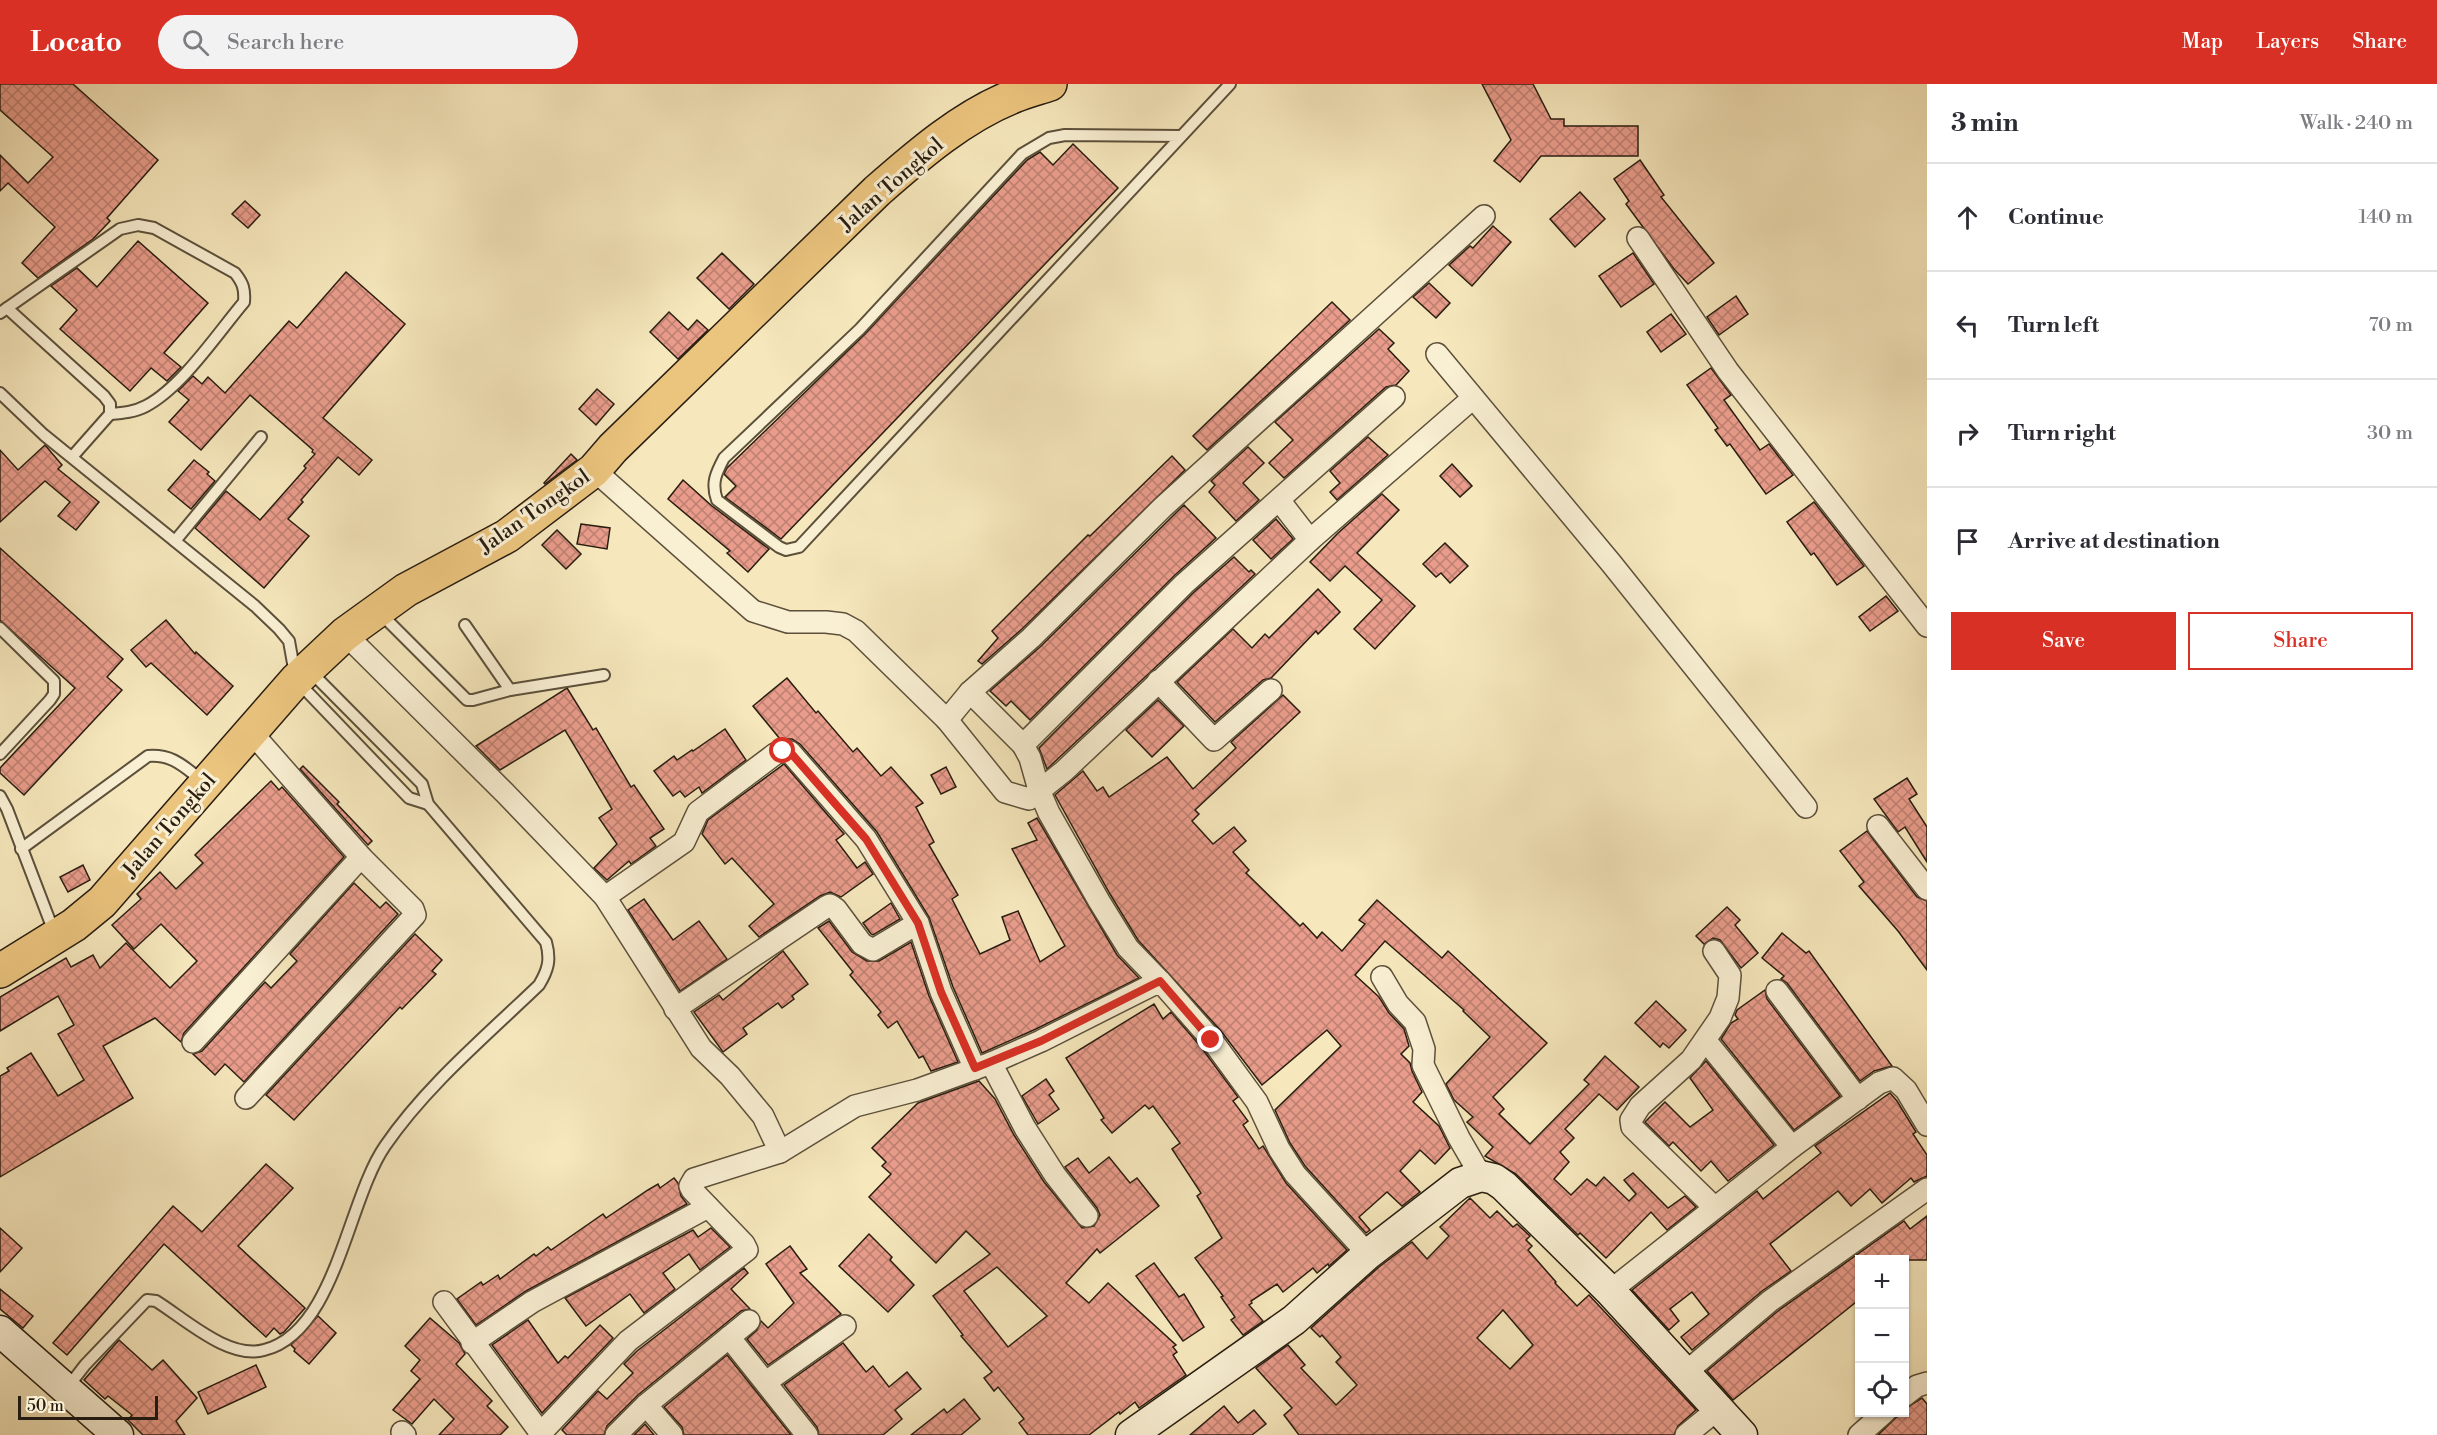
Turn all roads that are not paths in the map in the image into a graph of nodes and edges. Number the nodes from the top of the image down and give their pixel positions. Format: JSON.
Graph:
{"nodes":[{"id":1,"x":1050,"y":84,"type":"edge"},
{"id":2,"x":1230,"y":84,"type":"edge"},
{"id":3,"x":1181,"y":136,"type":"junction"},
{"id":4,"x":1484,"y":216,"type":"dead end"},
{"id":5,"x":1638,"y":238,"type":"dead end"},
{"id":6,"x":3,"y":310,"type":"edge"},
{"id":7,"x":1437,"y":354,"type":"dead end"},
{"id":8,"x":0,"y":393,"type":"edge"},
{"id":9,"x":1394,"y":397,"type":"dead end"},
{"id":10,"x":1473,"y":398,"type":"junction"},
{"id":11,"x":110,"y":414,"type":"junction"},
{"id":12,"x":261,"y":437,"type":"dead end"},
{"id":13,"x":72,"y":457,"type":"junction"},
{"id":14,"x":602,"y":461,"type":"junction"},
{"id":15,"x":1279,"y":500,"type":"junction"},
{"id":16,"x":1310,"y":540,"type":"junction"},
{"id":17,"x":175,"y":541,"type":"junction"},
{"id":18,"x":376,"y":610,"type":"junction"},
{"id":19,"x":465,"y":625,"type":"dead end"},
{"id":20,"x":1927,"y":626,"type":"edge"},
{"id":21,"x":0,"y":628,"type":"edge"},
{"id":22,"x":345,"y":634,"type":"junction"},
{"id":23,"x":299,"y":671,"type":"junction"},
{"id":24,"x":604,"y":675,"type":"dead end"},
{"id":25,"x":1158,"y":681,"type":"junction"},
{"id":26,"x":510,"y":690,"type":"junction"},
{"id":27,"x":1271,"y":690,"type":"dead end"},
{"id":28,"x":970,"y":692,"type":"junction"},
{"id":29,"x":947,"y":720,"type":"junction"},
{"id":30,"x":251,"y":732,"type":"junction"},
{"id":31,"x":1023,"y":745,"type":"junction"},
{"id":32,"x":0,"y":754,"type":"edge"},
{"id":33,"x":206,"y":784,"type":"junction"},
{"id":34,"x":1026,"y":794,"type":"junction"},
{"id":35,"x":0,"y":796,"type":"edge"},
{"id":36,"x":428,"y":804,"type":"junction"},
{"id":37,"x":1806,"y":807,"type":"dead end"},
{"id":38,"x":1878,"y":826,"type":"dead end"},
{"id":39,"x":21,"y":849,"type":"junction"},
{"id":40,"x":361,"y":857,"type":"junction"},
{"id":41,"x":1927,"y":889,"type":"edge"},
{"id":42,"x":605,"y":897,"type":"junction"},
{"id":43,"x":918,"y":923,"type":"junction"},
{"id":44,"x":56,"y":938,"type":"junction"},
{"id":45,"x":1714,"y":951,"type":"dead end"},
{"id":46,"x":0,"y":970,"type":"edge"},
{"id":47,"x":1382,"y":977,"type":"dead end"},
{"id":48,"x":1160,"y":981,"type":"junction"},
{"id":49,"x":1777,"y":991,"type":"dead end"},
{"id":50,"x":675,"y":1010,"type":"junction"},
{"id":51,"x":1706,"y":1041,"type":"junction"},
{"id":52,"x":193,"y":1042,"type":"dead end"},
{"id":53,"x":983,"y":1066,"type":"junction"},
{"id":54,"x":246,"y":1098,"type":"dead end"},
{"id":55,"x":1858,"y":1099,"type":"junction"},
{"id":56,"x":1927,"y":1125,"type":"edge"},
{"id":57,"x":1792,"y":1147,"type":"junction"},
{"id":58,"x":780,"y":1152,"type":"junction"},
{"id":59,"x":1482,"y":1176,"type":"junction"},
{"id":60,"x":1927,"y":1189,"type":"edge"},
{"id":61,"x":708,"y":1207,"type":"junction"},
{"id":62,"x":1714,"y":1207,"type":"junction"},
{"id":63,"x":1087,"y":1216,"type":"dead end"},
{"id":64,"x":1368,"y":1254,"type":"junction"},
{"id":65,"x":1610,"y":1291,"type":"junction"},
{"id":66,"x":444,"y":1302,"type":"dead end"},
{"id":67,"x":749,"y":1320,"type":"dead end"},
{"id":68,"x":844,"y":1326,"type":"dead end"},
{"id":69,"x":0,"y":1331,"type":"edge"},
{"id":70,"x":729,"y":1337,"type":"junction"},
{"id":71,"x":472,"y":1343,"type":"junction"},
{"id":72,"x":1685,"y":1373,"type":"junction"},
{"id":73,"x":766,"y":1382,"type":"junction"},
{"id":74,"x":1927,"y":1383,"type":"edge"},
{"id":75,"x":66,"y":1389,"type":"junction"},
{"id":76,"x":1909,"y":1393,"type":"edge"},
{"id":77,"x":646,"y":1405,"type":"junction"},
{"id":78,"x":1718,"y":1409,"type":"junction"},
{"id":79,"x":1880,"y":1417,"type":"edge"},
{"id":80,"x":118,"y":1435,"type":"edge"},
{"id":81,"x":541,"y":1435,"type":"edge"},
{"id":82,"x":616,"y":1435,"type":"edge"},
{"id":83,"x":672,"y":1435,"type":"edge"},
{"id":84,"x":807,"y":1435,"type":"edge"},
{"id":85,"x":1131,"y":1435,"type":"edge"},
{"id":86,"x":1686,"y":1435,"type":"edge"},
{"id":87,"x":1742,"y":1435,"type":"edge"},
{"id":88,"x":1859,"y":1435,"type":"edge"}],
"edges":[{"from":1,"to":14,"type":"highway","name":"Jalan Tongkol"},
{"from":2,"to":3,"type":"lane"},
{"from":3,"to":3,"type":"lane"},
{"from":4,"to":28,"type":"street"},
{"from":5,"to":20,"type":"street"},
{"from":6,"to":11,"type":"lane"},
{"from":6,"to":11,"type":"lane"},
{"from":7,"to":10,"type":"street"},
{"from":8,"to":13,"type":"lane"},
{"from":9,"to":15,"type":"street"},
{"from":10,"to":16,"type":"street"},
{"from":10,"to":37,"type":"street"},
{"from":11,"to":13,"type":"lane"},
{"from":12,"to":17,"type":"lane"},
{"from":13,"to":17,"type":"lane"},
{"from":14,"to":18,"type":"highway","name":"Jalan Tongkol"},
{"from":14,"to":29,"type":"street"},
{"from":15,"to":16,"type":"street"},
{"from":15,"to":31,"type":"street"},
{"from":16,"to":25,"type":"street"},
{"from":17,"to":23,"type":"lane"},
{"from":18,"to":22,"type":"highway","name":"Jalan Tongkol"},
{"from":18,"to":26,"type":"lane"},
{"from":19,"to":26,"type":"lane"},
{"from":21,"to":32,"type":"lane"},
{"from":22,"to":23,"type":"highway","name":"Jalan Tongkol"},
{"from":22,"to":42,"type":"street"},
{"from":23,"to":30,"type":"highway","name":"Jalan Tongkol"},
{"from":23,"to":36,"type":"lane"},
{"from":23,"to":36,"type":"lane"},
{"from":24,"to":26,"type":"lane"},
{"from":25,"to":27,"type":"street"},
{"from":25,"to":34,"type":"street"},
{"from":28,"to":29,"type":"street"},
{"from":28,"to":31,"type":"street"},
{"from":29,"to":34,"type":"street"},
{"from":30,"to":33,"type":"highway","name":"Jalan Tongkol"},
{"from":30,"to":40,"type":"street"},
{"from":31,"to":34,"type":"street"},
{"from":33,"to":39,"type":"lane"},
{"from":33,"to":44,"type":"highway","name":"Jalan Tongkol"},
{"from":34,"to":48,"type":"street"},
{"from":35,"to":39,"type":"lane"},
{"from":36,"to":75,"type":"lane"},
{"from":38,"to":41,"type":"street"},
{"from":39,"to":44,"type":"lane"},
{"from":40,"to":52,"type":"street"},
{"from":40,"to":54,"type":"street"},
{"from":42,"to":43,"type":"street"},
{"from":42,"to":50,"type":"street"},
{"from":43,"to":50,"type":"street"},
{"from":43,"to":53,"type":"street"},
{"from":44,"to":46,"type":"highway","name":"Jalan Tongkol"},
{"from":45,"to":51,"type":"street"},
{"from":47,"to":59,"type":"street"},
{"from":48,"to":53,"type":"street"},
{"from":48,"to":64,"type":"street"},
{"from":49,"to":55,"type":"street"},
{"from":50,"to":58,"type":"street"},
{"from":51,"to":57,"type":"street"},
{"from":51,"to":62,"type":"street"},
{"from":53,"to":58,"type":"street"},
{"from":53,"to":63,"type":"street"},
{"from":55,"to":56,"type":"street"},
{"from":55,"to":57,"type":"street"},
{"from":57,"to":62,"type":"street"},
{"from":58,"to":61,"type":"street"},
{"from":59,"to":64,"type":"street"},
{"from":59,"to":65,"type":"street"},
{"from":60,"to":72,"type":"street"},
{"from":61,"to":71,"type":"street"},
{"from":61,"to":81,"type":"street"},
{"from":62,"to":65,"type":"street"},
{"from":64,"to":85,"type":"street"},
{"from":65,"to":72,"type":"street"},
{"from":66,"to":71,"type":"street"},
{"from":67,"to":70,"type":"street"},
{"from":68,"to":73,"type":"street"},
{"from":69,"to":75,"type":"street"},
{"from":70,"to":73,"type":"street"},
{"from":70,"to":77,"type":"street"},
{"from":71,"to":81,"type":"street"},
{"from":72,"to":78,"type":"street"},
{"from":73,"to":84,"type":"street"},
{"from":74,"to":76,"type":"street"},
{"from":75,"to":80,"type":"street"},
{"from":77,"to":82,"type":"street"},
{"from":77,"to":83,"type":"street"},
{"from":78,"to":86,"type":"street"},
{"from":78,"to":87,"type":"street"},
{"from":79,"to":88,"type":"street"}]}
